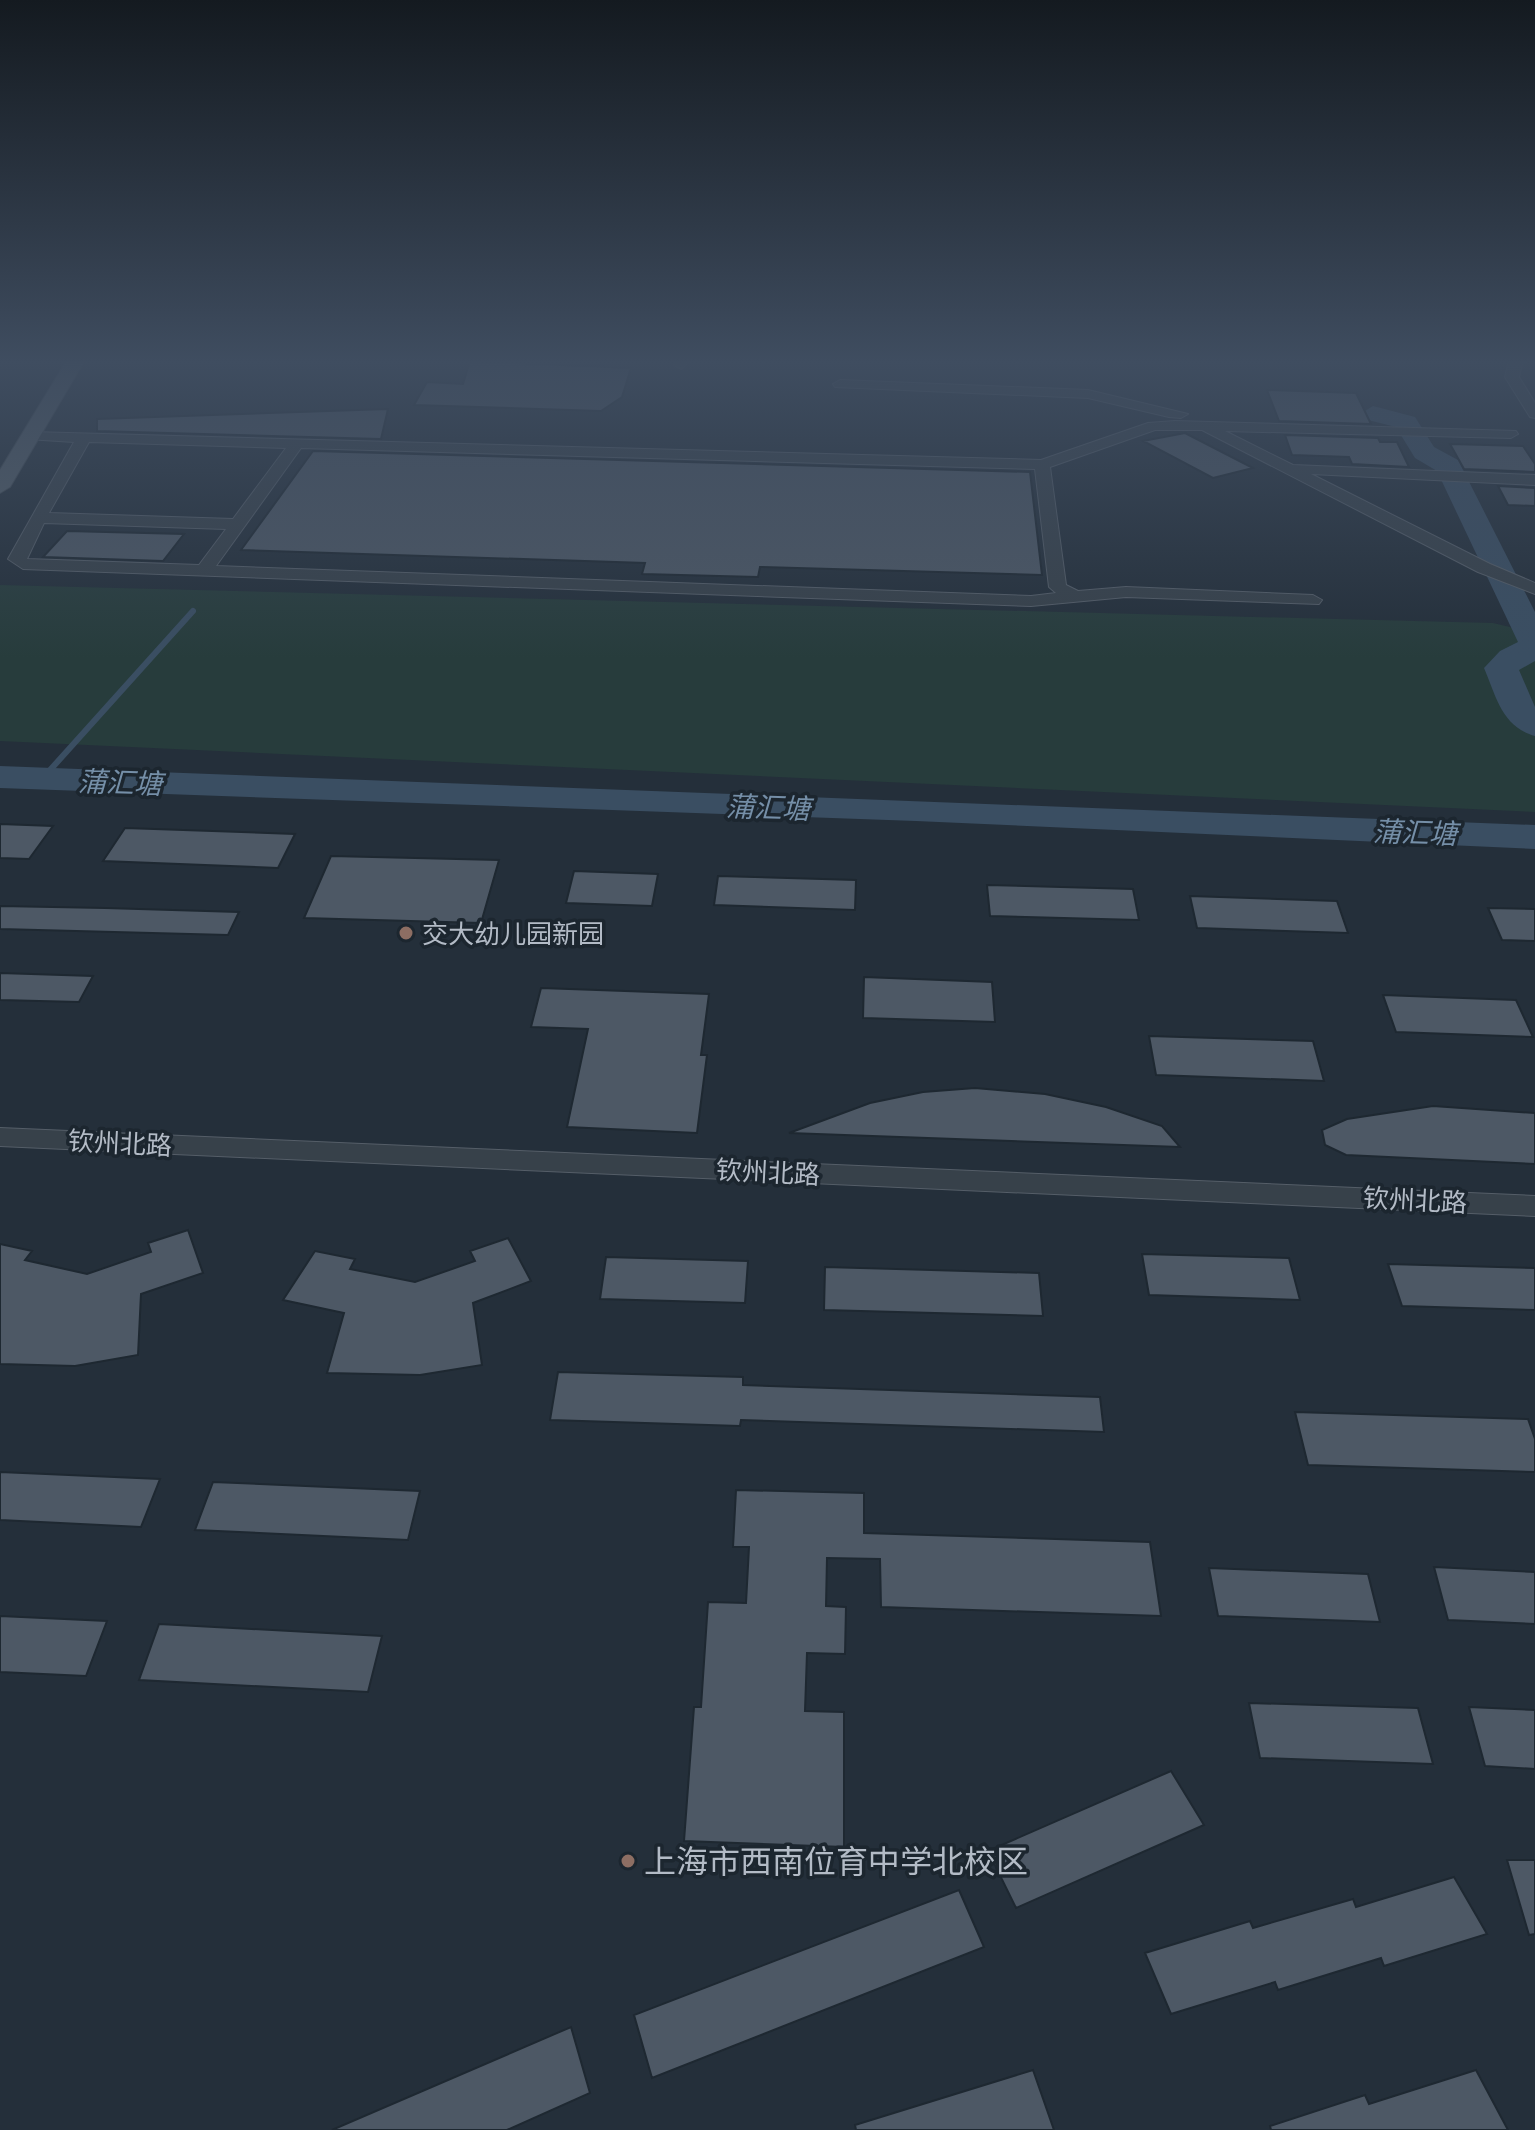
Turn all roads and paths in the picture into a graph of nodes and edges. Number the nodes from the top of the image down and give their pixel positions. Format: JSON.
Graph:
{"nodes":[{"id":1,"x":17,"y":459,"type":"edge"},
{"id":2,"x":72,"y":459,"type":"edge"},
{"id":3,"x":285,"y":459,"type":"edge"},
{"id":4,"x":852,"y":459,"type":"edge"},
{"id":5,"x":1058,"y":459,"type":"edge"},
{"id":6,"x":1272,"y":459,"type":"edge"},
{"id":7,"x":1042,"y":465,"type":"junction"},
{"id":8,"x":1288,"y":469,"type":"junction"},
{"id":9,"x":1535,"y":480,"type":"edge"},
{"id":10,"x":0,"y":487,"type":"edge"},
{"id":11,"x":39,"y":518,"type":"junction"},
{"id":12,"x":234,"y":528,"type":"junction"},
{"id":13,"x":206,"y":567,"type":"junction"},
{"id":14,"x":1535,"y":589,"type":"edge"},
{"id":15,"x":1075,"y":597,"type":"junction"},
{"id":16,"x":1313,"y":600,"type":"dead end"},
{"id":17,"x":0,"y":1137,"type":"edge"},
{"id":18,"x":1535,"y":1206,"type":"edge"}],
"edges":[{"from":1,"to":10,"type":"main road"},
{"from":2,"to":11,"type":"street"},
{"from":3,"to":12,"type":"street"},
{"from":4,"to":7,"type":"street"},
{"from":5,"to":7,"type":"street"},
{"from":6,"to":8,"type":"street"},
{"from":7,"to":15,"type":"street"},
{"from":8,"to":9,"type":"street"},
{"from":8,"to":14,"type":"street"},
{"from":11,"to":12,"type":"street"},
{"from":11,"to":13,"type":"street"},
{"from":12,"to":13,"type":"street"},
{"from":13,"to":15,"type":"street"},
{"from":15,"to":16,"type":"street"},
{"from":17,"to":18,"type":"street","name":"钦州北路"}]}
